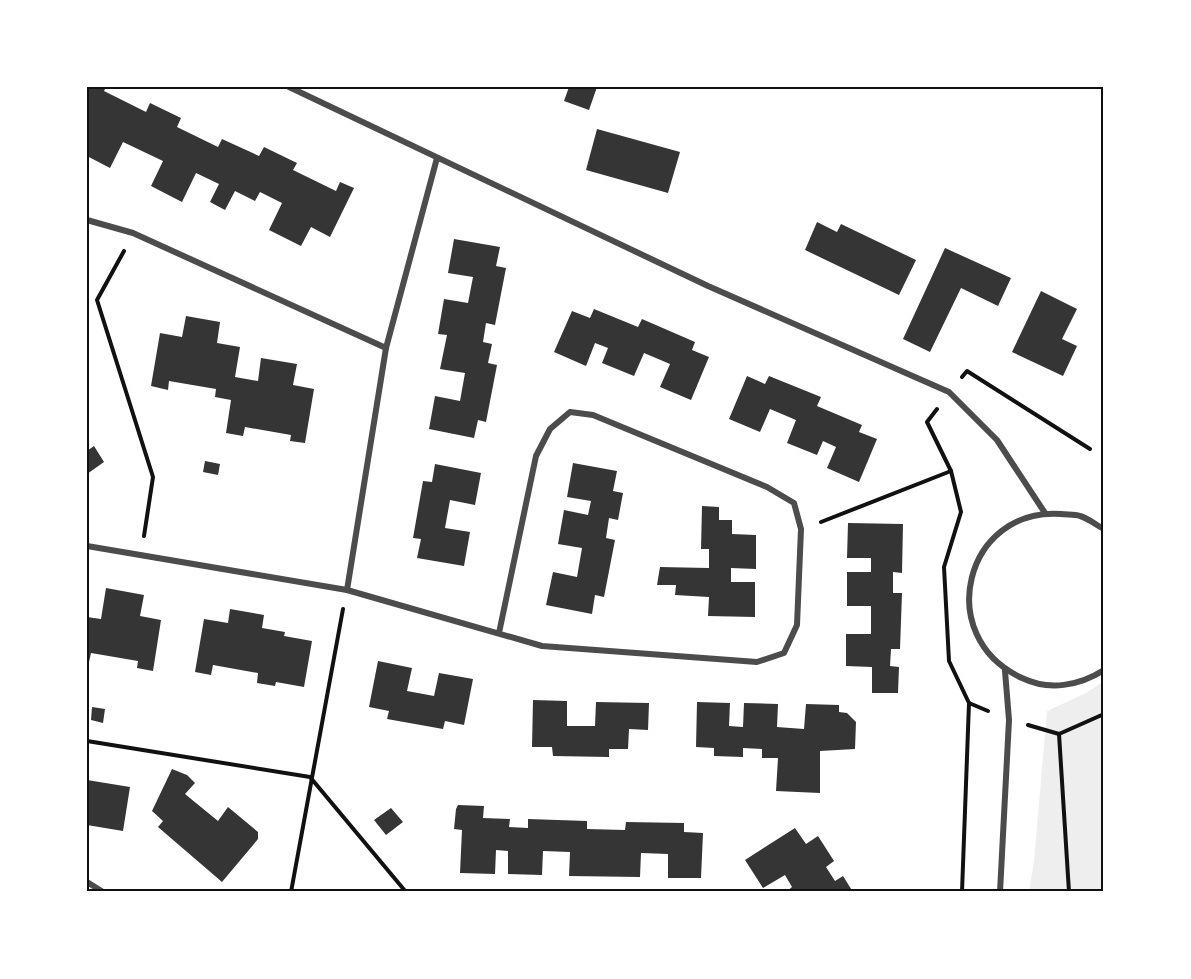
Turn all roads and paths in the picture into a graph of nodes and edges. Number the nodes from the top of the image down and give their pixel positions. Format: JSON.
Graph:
{"nodes":[{"id":1,"x":289,"y":87,"type":"edge"},
{"id":2,"x":437,"y":158,"type":"junction"},
{"id":3,"x":87,"y":220,"type":"edge"},
{"id":4,"x":133,"y":233,"type":"junction"},
{"id":5,"x":386,"y":348,"type":"junction"},
{"id":6,"x":951,"y":471,"type":"dead end"},
{"id":7,"x":1045,"y":513,"type":"junction"},
{"id":8,"x":801,"y":529,"type":"junction"},
{"id":9,"x":1104,"y":529,"type":"edge"},
{"id":10,"x":87,"y":546,"type":"edge"},
{"id":11,"x":141,"y":555,"type":"junction"},
{"id":12,"x":346,"y":590,"type":"junction"},
{"id":13,"x":499,"y":633,"type":"junction"},
{"id":14,"x":1104,"y":670,"type":"edge"},
{"id":15,"x":1005,"y":671,"type":"junction"},
{"id":16,"x":1104,"y":714,"type":"edge"},
{"id":17,"x":1009,"y":720,"type":"junction"},
{"id":18,"x":1059,"y":734,"type":"junction"},
{"id":19,"x":87,"y":741,"type":"edge"},
{"id":20,"x":310,"y":777,"type":"junction"},
{"id":21,"x":87,"y":882,"type":"edge"},
{"id":22,"x":104,"y":892,"type":"edge"},
{"id":23,"x":291,"y":892,"type":"edge"},
{"id":24,"x":406,"y":892,"type":"edge"},
{"id":25,"x":1000,"y":892,"type":"edge"},
{"id":26,"x":1070,"y":892,"type":"edge"}],
"edges":[{"from":1,"to":2,"type":"street"},
{"from":2,"to":5,"type":"street"},
{"from":2,"to":7,"type":"street"},
{"from":3,"to":4,"type":"street"},
{"from":4,"to":5,"type":"street"},
{"from":4,"to":11,"type":"path"},
{"from":5,"to":12,"type":"street"},
{"from":6,"to":8,"type":"path"},
{"from":7,"to":9,"type":"street"},
{"from":7,"to":15,"type":"street"},
{"from":8,"to":13,"type":"street"},
{"from":8,"to":13,"type":"street"},
{"from":10,"to":11,"type":"street"},
{"from":11,"to":12,"type":"street"},
{"from":12,"to":13,"type":"street"},
{"from":12,"to":20,"type":"path"},
{"from":14,"to":15,"type":"street"},
{"from":15,"to":17,"type":"street"},
{"from":16,"to":18,"type":"path"},
{"from":17,"to":18,"type":"path"},
{"from":17,"to":25,"type":"street"},
{"from":18,"to":26,"type":"path"},
{"from":19,"to":20,"type":"path"},
{"from":20,"to":23,"type":"path"},
{"from":20,"to":24,"type":"path"},
{"from":21,"to":22,"type":"street"}]}
